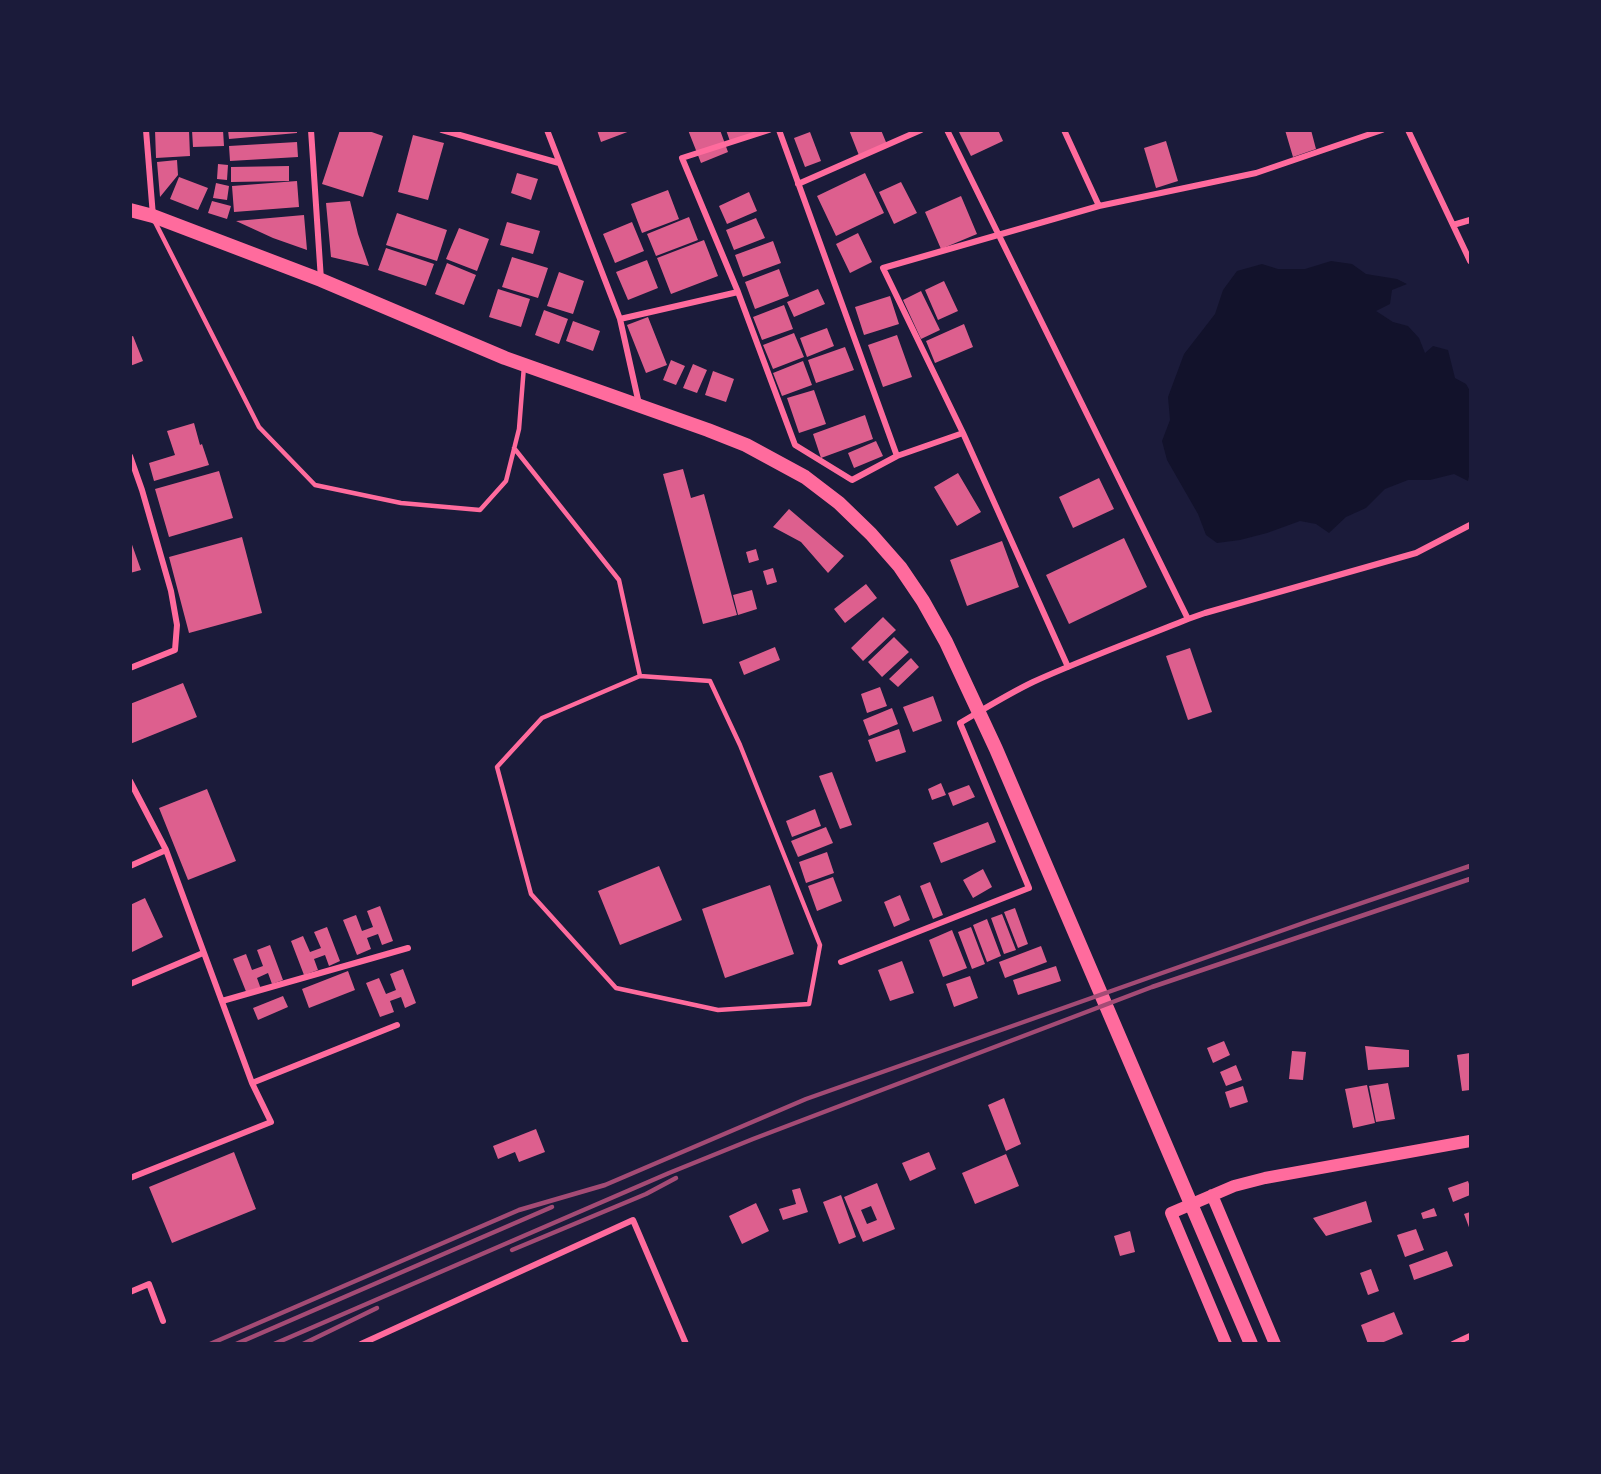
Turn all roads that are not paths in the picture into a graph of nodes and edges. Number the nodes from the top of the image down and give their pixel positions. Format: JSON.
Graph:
{"nodes":[{"id":1,"x":146,"y":130,"type":"edge"},
{"id":2,"x":311,"y":130,"type":"edge"},
{"id":3,"x":442,"y":130,"type":"edge"},
{"id":4,"x":547,"y":130,"type":"edge"},
{"id":5,"x":769,"y":130,"type":"edge"},
{"id":6,"x":778,"y":130,"type":"edge"},
{"id":7,"x":921,"y":130,"type":"edge"},
{"id":8,"x":946,"y":130,"type":"edge"},
{"id":9,"x":1064,"y":130,"type":"edge"},
{"id":10,"x":1382,"y":130,"type":"edge"},
{"id":11,"x":1408,"y":130,"type":"edge"},
{"id":12,"x":559,"y":163,"type":"junction"},
{"id":13,"x":798,"y":184,"type":"junction"},
{"id":14,"x":1100,"y":206,"type":"junction"},
{"id":15,"x":130,"y":210,"type":"edge"},
{"id":16,"x":153,"y":216,"type":"junction"},
{"id":17,"x":1470,"y":220,"type":"edge"},
{"id":18,"x":1453,"y":225,"type":"junction"},
{"id":19,"x":997,"y":235,"type":"junction"},
{"id":20,"x":1470,"y":261,"type":"edge"},
{"id":21,"x":321,"y":280,"type":"junction"},
{"id":22,"x":738,"y":292,"type":"junction"},
{"id":23,"x":620,"y":319,"type":"junction"},
{"id":24,"x":524,"y":364,"type":"junction"},
{"id":25,"x":639,"y":405,"type":"junction"},
{"id":26,"x":963,"y":433,"type":"junction"},
{"id":27,"x":514,"y":448,"type":"junction"},
{"id":28,"x":130,"y":456,"type":"edge"},
{"id":29,"x":897,"y":456,"type":"junction"},
{"id":30,"x":1470,"y":525,"type":"edge"},
{"id":31,"x":1188,"y":619,"type":"junction"},
{"id":32,"x":1068,"y":667,"type":"junction"},
{"id":33,"x":130,"y":668,"type":"edge"},
{"id":34,"x":640,"y":676,"type":"junction"},
{"id":35,"x":130,"y":781,"type":"edge"},
{"id":36,"x":166,"y":850,"type":"junction"},
{"id":37,"x":130,"y":866,"type":"edge"},
{"id":38,"x":408,"y":948,"type":"dead end"},
{"id":39,"x":203,"y":953,"type":"junction"},
{"id":40,"x":841,"y":962,"type":"dead end"},
{"id":41,"x":130,"y":984,"type":"edge"},
{"id":42,"x":222,"y":1001,"type":"junction"},
{"id":43,"x":397,"y":1025,"type":"dead end"},
{"id":44,"x":252,"y":1083,"type":"junction"},
{"id":45,"x":1470,"y":1141,"type":"edge"},
{"id":46,"x":130,"y":1178,"type":"edge"},
{"id":47,"x":1212,"y":1195,"type":"junction"},
{"id":48,"x":130,"y":1292,"type":"edge"},
{"id":49,"x":163,"y":1321,"type":"dead end"},
{"id":50,"x":1470,"y":1336,"type":"edge"},
{"id":51,"x":361,"y":1344,"type":"edge"},
{"id":52,"x":686,"y":1344,"type":"edge"},
{"id":53,"x":1226,"y":1344,"type":"edge"},
{"id":54,"x":1251,"y":1344,"type":"edge"},
{"id":55,"x":1275,"y":1344,"type":"edge"},
{"id":56,"x":1453,"y":1344,"type":"edge"}],
"edges":[{"from":1,"to":16,"type":"street"},
{"from":2,"to":21,"type":"street"},
{"from":3,"to":12,"type":"street"},
{"from":4,"to":12,"type":"street"},
{"from":5,"to":22,"type":"street"},
{"from":6,"to":13,"type":"street"},
{"from":7,"to":13,"type":"street"},
{"from":8,"to":19,"type":"street"},
{"from":9,"to":14,"type":"street"},
{"from":10,"to":14,"type":"street"},
{"from":11,"to":18,"type":"street"},
{"from":12,"to":23,"type":"street"},
{"from":13,"to":29,"type":"street"},
{"from":14,"to":19,"type":"street"},
{"from":15,"to":16,"type":"highway"},
{"from":16,"to":21,"type":"highway"},
{"from":16,"to":27,"type":"lane"},
{"from":17,"to":18,"type":"street"},
{"from":18,"to":20,"type":"street"},
{"from":19,"to":26,"type":"street"},
{"from":19,"to":31,"type":"street"},
{"from":21,"to":24,"type":"highway"},
{"from":22,"to":23,"type":"street"},
{"from":22,"to":29,"type":"street"},
{"from":23,"to":25,"type":"street"},
{"from":24,"to":25,"type":"highway"},
{"from":24,"to":27,"type":"lane"},
{"from":25,"to":54,"type":"highway"},
{"from":26,"to":29,"type":"street"},
{"from":26,"to":32,"type":"street"},
{"from":27,"to":34,"type":"lane"},
{"from":28,"to":33,"type":"street"},
{"from":30,"to":31,"type":"street"},
{"from":31,"to":32,"type":"street"},
{"from":32,"to":40,"type":"street"},
{"from":34,"to":34,"type":"lane"},
{"from":35,"to":36,"type":"street"},
{"from":36,"to":37,"type":"street"},
{"from":36,"to":39,"type":"street"},
{"from":38,"to":42,"type":"street"},
{"from":39,"to":41,"type":"street"},
{"from":39,"to":42,"type":"street"},
{"from":42,"to":44,"type":"street"},
{"from":43,"to":44,"type":"street"},
{"from":44,"to":46,"type":"street"},
{"from":45,"to":47,"type":"main road"},
{"from":47,"to":53,"type":"main road"},
{"from":47,"to":55,"type":"main road"},
{"from":48,"to":49,"type":"street"},
{"from":50,"to":56,"type":"street"},
{"from":51,"to":52,"type":"street"}]}
